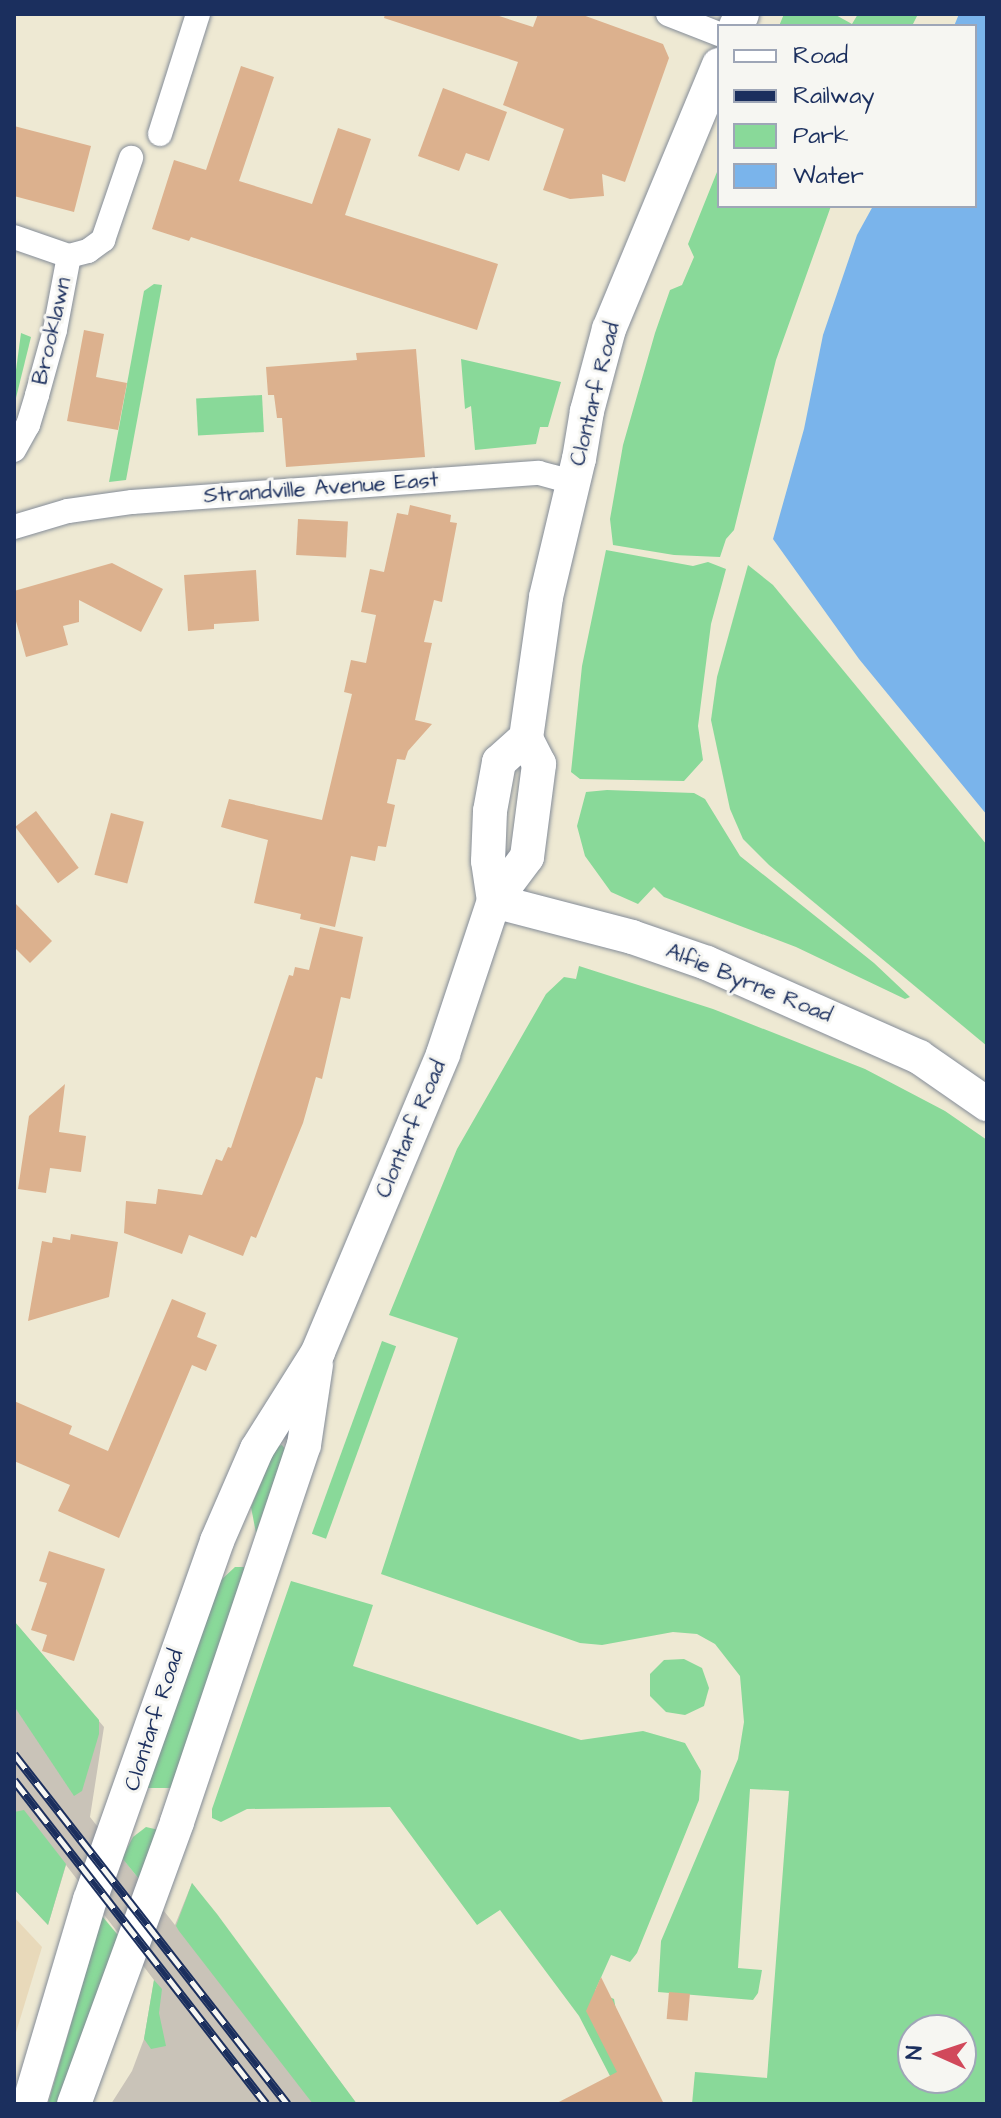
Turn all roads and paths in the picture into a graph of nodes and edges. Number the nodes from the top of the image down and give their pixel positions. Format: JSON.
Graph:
{"nodes":[{"id":1,"x":198,"y":14,"type":"edge"},
{"id":2,"x":668,"y":14,"type":"edge"},
{"id":3,"x":717,"y":33,"type":"edge"},
{"id":4,"x":717,"y":70,"type":"edge"},
{"id":5,"x":160,"y":134,"type":"dead end"},
{"id":6,"x":131,"y":158,"type":"dead end"},
{"id":7,"x":14,"y":237,"type":"edge"},
{"id":8,"x":69,"y":256,"type":"junction"},
{"id":9,"x":14,"y":450,"type":"edge"},
{"id":10,"x":573,"y":482,"type":"junction"},
{"id":11,"x":14,"y":527,"type":"edge"},
{"id":12,"x":494,"y":901,"type":"junction"},
{"id":13,"x":987,"y":1104,"type":"edge"},
{"id":14,"x":318,"y":1352,"type":"junction"},
{"id":15,"x":29,"y":2104,"type":"edge"},
{"id":16,"x":74,"y":2104,"type":"edge"}],
"edges":[{"from":1,"to":5,"type":"street"},
{"from":2,"to":3,"type":"street"},
{"from":4,"to":10,"type":"main road","name":"Clontarf Road"},
{"from":6,"to":8,"type":"street","name":"Brooklawn"},
{"from":7,"to":8,"type":"street","name":"Brooklawn"},
{"from":8,"to":9,"type":"street","name":"Brooklawn"},
{"from":10,"to":11,"type":"street","name":"Strandville Avenue East"},
{"from":10,"to":12,"type":"main road","name":"Clontarf Road"},
{"from":12,"to":13,"type":"main road","name":"Alfie Byrne Road"},
{"from":12,"to":14,"type":"main road","name":"Clontarf Road"},
{"from":14,"to":15,"type":"main road","name":"Clontarf Road"},
{"from":14,"to":16,"type":"main road","name":"Clontarf Road"}]}
